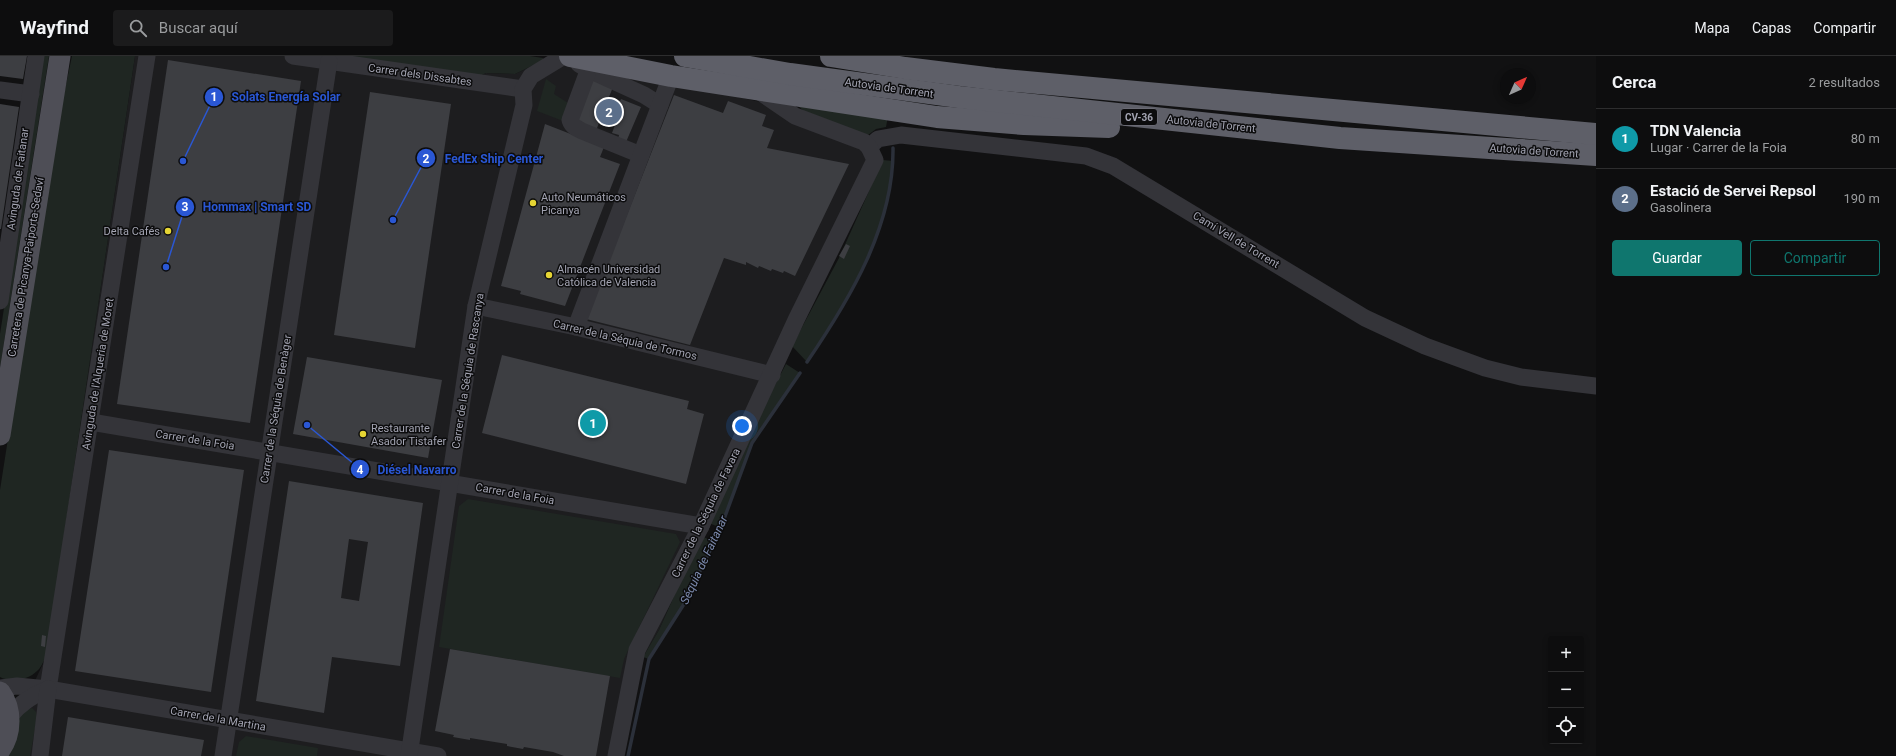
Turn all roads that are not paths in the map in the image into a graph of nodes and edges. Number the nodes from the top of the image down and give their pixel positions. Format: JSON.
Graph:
{"nodes":[{"id":1,"x":36,"y":56,"type":"edge"},
{"id":2,"x":60,"y":56,"type":"edge"},
{"id":3,"x":293,"y":56,"type":"edge"},
{"id":4,"x":564,"y":56,"type":"edge"},
{"id":5,"x":685,"y":56,"type":"edge"},
{"id":6,"x":831,"y":56,"type":"edge"},
{"id":7,"x":146,"y":57,"type":"edge"},
{"id":8,"x":576,"y":60,"type":"edge"},
{"id":9,"x":330,"y":62,"type":"junction"},
{"id":10,"x":671,"y":76,"type":"junction"},
{"id":11,"x":755,"y":88,"type":"junction"},
{"id":12,"x":523,"y":89,"type":"junction"},
{"id":13,"x":0,"y":90,"type":"edge"},
{"id":14,"x":31,"y":94,"type":"junction"},
{"id":15,"x":660,"y":105,"type":"junction"},
{"id":16,"x":1596,"y":134,"type":"edge"},
{"id":17,"x":1340,"y":138,"type":"junction"},
{"id":18,"x":869,"y":147,"type":"junction"},
{"id":19,"x":641,"y":155,"type":"junction"},
{"id":20,"x":1596,"y":155,"type":"edge"},
{"id":21,"x":0,"y":301,"type":"edge"},
{"id":22,"x":476,"y":306,"type":"junction"},
{"id":23,"x":576,"y":328,"type":"junction"},
{"id":24,"x":772,"y":375,"type":"junction"},
{"id":25,"x":1596,"y":386,"type":"edge"},
{"id":26,"x":91,"y":422,"type":"junction"},
{"id":27,"x":0,"y":435,"type":"edge"},
{"id":28,"x":270,"y":452,"type":"junction"},
{"id":29,"x":450,"y":483,"type":"junction"},
{"id":30,"x":701,"y":526,"type":"junction"},
{"id":31,"x":0,"y":688,"type":"edge"},
{"id":32,"x":48,"y":688,"type":"junction"},
{"id":33,"x":0,"y":692,"type":"edge"},
{"id":34,"x":9,"y":717,"type":"junction"},
{"id":35,"x":228,"y":720,"type":"junction"},
{"id":36,"x":0,"y":750,"type":"edge"},
{"id":37,"x":409,"y":754,"type":"edge"},
{"id":38,"x":40,"y":756,"type":"edge"},
{"id":39,"x":223,"y":756,"type":"edge"},
{"id":40,"x":438,"y":756,"type":"edge"},
{"id":41,"x":616,"y":756,"type":"edge"}],
"edges":[{"from":1,"to":14,"type":"street","name":"Avinguda de Faitanar"},
{"from":2,"to":27,"type":"main road","name":"Carretera de Picanya-Paiporta-Sedaví"},
{"from":3,"to":9,"type":"street","name":"Carrer dels Dissabtes"},
{"from":4,"to":12,"type":"street"},
{"from":5,"to":17,"type":"highway","name":"Autovia de Torrent","number":"CV-36"},
{"from":6,"to":16,"type":"highway","name":"Autovia de Torrent","number":"CV-36"},
{"from":7,"to":26,"type":"street","name":"Avinguda de l'Alqueria de Moret"},
{"from":8,"to":10,"type":"highway"},
{"from":8,"to":15,"type":"street"},
{"from":8,"to":19,"type":"street"},
{"from":9,"to":12,"type":"street","name":"Carrer dels Dissabtes"},
{"from":9,"to":28,"type":"street","name":"Carrer de la Séquia de Benàger"},
{"from":10,"to":11,"type":"highway"},
{"from":10,"to":15,"type":"street"},
{"from":11,"to":17,"type":"highway"},
{"from":11,"to":18,"type":"street"},
{"from":12,"to":22,"type":"street","name":"Carrer de la Séquia de Rascanya"},
{"from":13,"to":14,"type":"street"},
{"from":14,"to":21,"type":"street","name":"Avinguda de Faitanar"},
{"from":15,"to":19,"type":"street"},
{"from":17,"to":20,"type":"highway","name":"Autovia de Torrent","number":"CV-36"},
{"from":18,"to":24,"type":"street","name":"Carrer de la Séquia de Favara"},
{"from":18,"to":25,"type":"street","name":"Camí Vell de Torrent"},
{"from":19,"to":23,"type":"street"},
{"from":22,"to":23,"type":"street","name":"Carrer de la Séquia de Tormos"},
{"from":22,"to":29,"type":"street","name":"Carrer de la Séquia de Rascanya"},
{"from":23,"to":24,"type":"street","name":"Carrer de la Séquia de Tormos"},
{"from":24,"to":30,"type":"street","name":"Carrer de la Séquia de Favara"},
{"from":26,"to":28,"type":"street","name":"Carrer de la Foia"},
{"from":26,"to":32,"type":"street","name":"Avinguda de l'Alqueria de Moret"},
{"from":28,"to":29,"type":"street","name":"Carrer de la Foia"},
{"from":28,"to":35,"type":"street","name":"Carrer de la Séquia de Benàger"},
{"from":29,"to":30,"type":"street","name":"Carrer de la Foia"},
{"from":29,"to":37,"type":"street","name":"Carrer de la Séquia de Rascanya"},
{"from":30,"to":41,"type":"street","name":"Carrer de la Séquia de Favara"},
{"from":31,"to":32,"type":"street"},
{"from":32,"to":34,"type":"street"},
{"from":32,"to":35,"type":"street","name":"Carrer de la Martina"},
{"from":32,"to":38,"type":"street","name":"Avinguda de l'Alqueria de Moret"},
{"from":33,"to":34,"type":"main road"},
{"from":34,"to":36,"type":"main road"},
{"from":35,"to":37,"type":"street","name":"Carrer de la Martina"},
{"from":35,"to":39,"type":"street","name":"Carrer de la Séquia de Benàger"},
{"from":37,"to":40,"type":"street","name":"Carrer de la Martina"}]}
